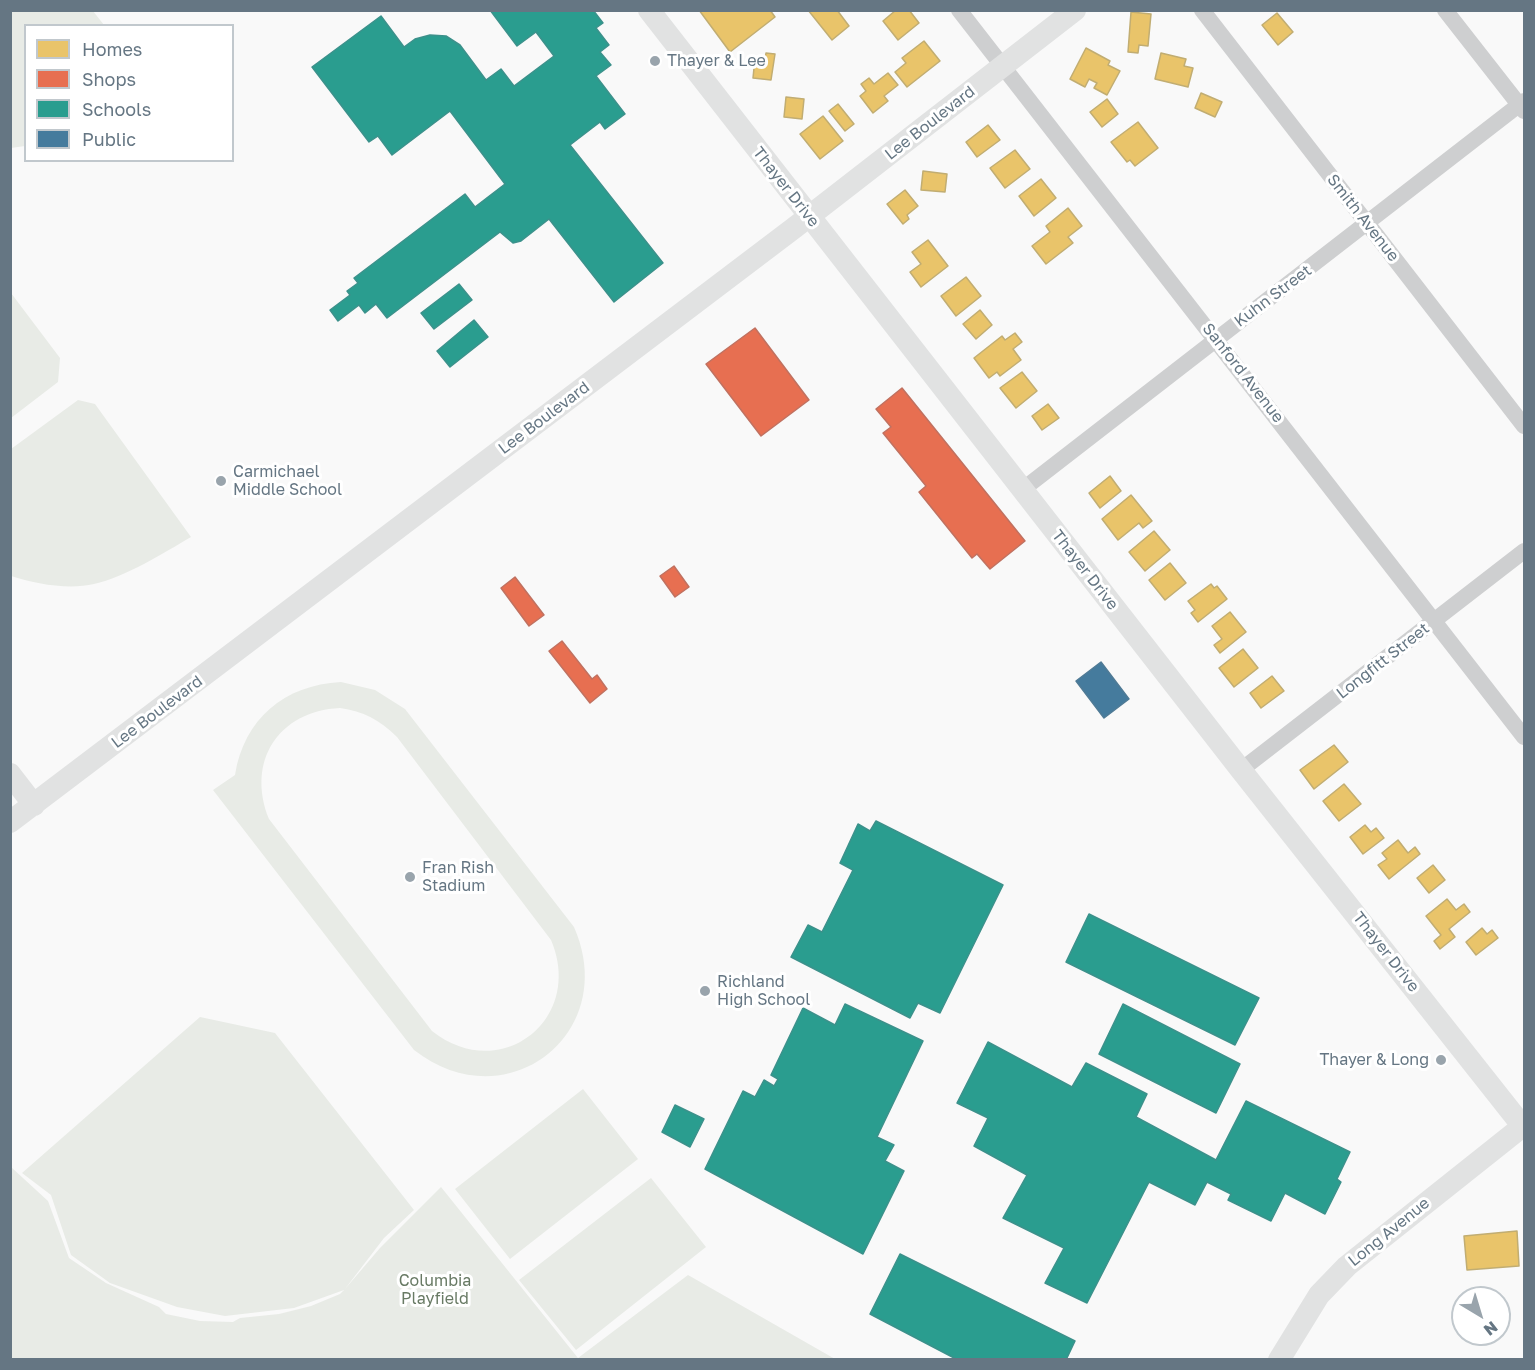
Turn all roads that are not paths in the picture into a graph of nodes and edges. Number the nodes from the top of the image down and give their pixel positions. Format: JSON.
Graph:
{"nodes":[{"id":1,"x":649,"y":10,"type":"edge"},
{"id":2,"x":959,"y":10,"type":"edge"},
{"id":3,"x":1075,"y":10,"type":"edge"},
{"id":4,"x":1202,"y":10,"type":"edge"},
{"id":5,"x":1445,"y":10,"type":"edge"},
{"id":6,"x":1003,"y":66,"type":"junction"},
{"id":7,"x":1523,"y":106,"type":"edge"},
{"id":8,"x":809,"y":216,"type":"junction"},
{"id":9,"x":1368,"y":224,"type":"junction"},
{"id":10,"x":1216,"y":339,"type":"junction"},
{"id":11,"x":1524,"y":426,"type":"edge"},
{"id":12,"x":1022,"y":490,"type":"junction"},
{"id":13,"x":1524,"y":551,"type":"edge"},
{"id":14,"x":1435,"y":621,"type":"junction"},
{"id":15,"x":1524,"y":737,"type":"edge"},
{"id":16,"x":1241,"y":770,"type":"junction"},
{"id":17,"x":10,"y":774,"type":"edge"},
{"id":18,"x":34,"y":805,"type":"junction"},
{"id":19,"x":10,"y":822,"type":"edge"},
{"id":20,"x":1524,"y":1127,"type":"edge"},
{"id":21,"x":1279,"y":1359,"type":"edge"}],
"edges":[{"from":1,"to":8,"type":"street","name":"Thayer Drive"},
{"from":2,"to":6,"type":"street","name":"Sanford Avenue"},
{"from":3,"to":6,"type":"street","name":"Lee Boulevard"},
{"from":4,"to":9,"type":"street","name":"Smith Avenue"},
{"from":5,"to":7,"type":"street"},
{"from":6,"to":8,"type":"street","name":"Lee Boulevard"},
{"from":6,"to":10,"type":"street","name":"Sanford Avenue"},
{"from":7,"to":9,"type":"street","name":"Kuhn Street"},
{"from":8,"to":12,"type":"street","name":"Thayer Drive"},
{"from":8,"to":18,"type":"street","name":"Lee Boulevard"},
{"from":9,"to":10,"type":"street","name":"Kuhn Street"},
{"from":9,"to":11,"type":"street","name":"Smith Avenue"},
{"from":10,"to":12,"type":"street","name":"Kuhn Street"},
{"from":10,"to":14,"type":"street","name":"Sanford Avenue"},
{"from":12,"to":16,"type":"street","name":"Thayer Drive"},
{"from":13,"to":14,"type":"street","name":"Longfitt Street"},
{"from":14,"to":15,"type":"street","name":"Sanford Avenue"},
{"from":14,"to":16,"type":"street","name":"Longfitt Street"},
{"from":16,"to":20,"type":"street","name":"Thayer Drive"},
{"from":17,"to":18,"type":"street"},
{"from":18,"to":19,"type":"street","name":"Lee Boulevard"},
{"from":20,"to":21,"type":"street","name":"Long Avenue"}]}
